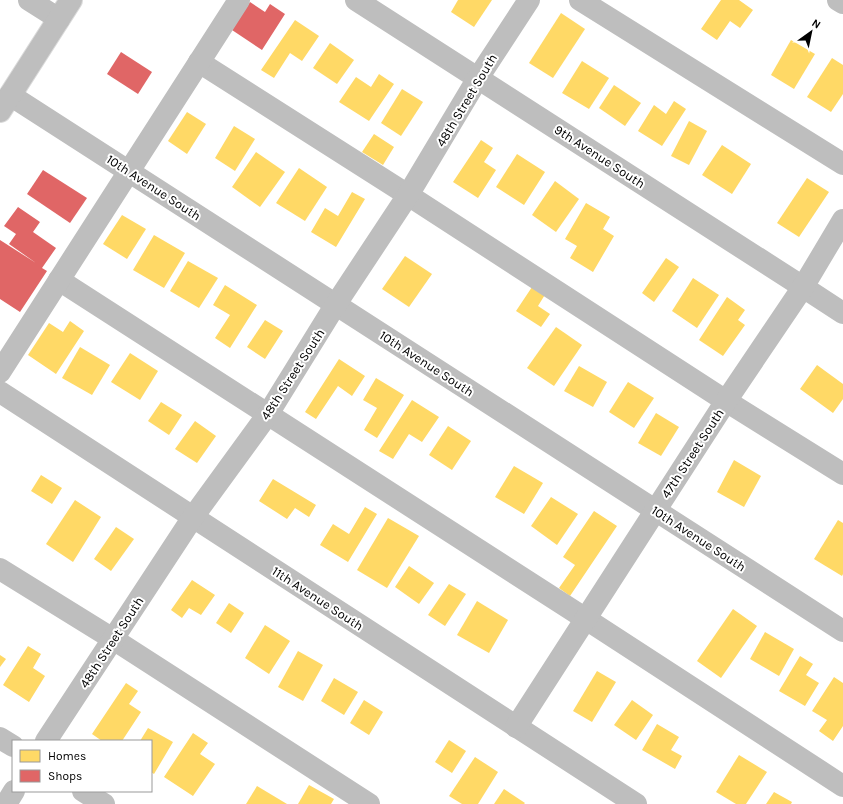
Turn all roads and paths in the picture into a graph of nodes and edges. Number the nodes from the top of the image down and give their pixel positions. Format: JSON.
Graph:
{"nodes":[{"id":1,"x":29,"y":0,"type":"edge"},
{"id":2,"x":71,"y":0,"type":"edge"},
{"id":3,"x":239,"y":0,"type":"edge"},
{"id":4,"x":356,"y":0,"type":"edge"},
{"id":5,"x":528,"y":0,"type":"edge"},
{"id":6,"x":580,"y":0,"type":"edge"},
{"id":7,"x":838,"y":0,"type":"edge"},
{"id":8,"x":843,"y":3,"type":"edge"},
{"id":9,"x":59,"y":19,"type":"junction"},
{"id":10,"x":199,"y":62,"type":"junction"},
{"id":11,"x":478,"y":78,"type":"junction"},
{"id":12,"x":3,"y":106,"type":"edge"},
{"id":13,"x":843,"y":164,"type":"edge"},
{"id":14,"x":129,"y":171,"type":"junction"},
{"id":15,"x":408,"y":195,"type":"junction"},
{"id":16,"x":843,"y":220,"type":"edge"},
{"id":17,"x":59,"y":280,"type":"junction"},
{"id":18,"x":803,"y":286,"type":"junction"},
{"id":19,"x":336,"y":304,"type":"junction"},
{"id":20,"x":843,"y":313,"type":"edge"},
{"id":21,"x":0,"y":372,"type":"edge"},
{"id":22,"x":1,"y":395,"type":"edge"},
{"id":23,"x":726,"y":400,"type":"junction"},
{"id":24,"x":268,"y":414,"type":"junction"},
{"id":25,"x":843,"y":474,"type":"edge"},
{"id":26,"x":655,"y":510,"type":"junction"},
{"id":27,"x":193,"y":516,"type":"junction"},
{"id":28,"x":0,"y":569,"type":"edge"},
{"id":29,"x":586,"y":619,"type":"junction"},
{"id":30,"x":843,"y":631,"type":"edge"},
{"id":31,"x":113,"y":639,"type":"junction"},
{"id":32,"x":516,"y":727,"type":"junction"},
{"id":33,"x":0,"y":738,"type":"edge"},
{"id":34,"x":47,"y":740,"type":"edge"},
{"id":35,"x":12,"y":745,"type":"edge"},
{"id":36,"x":843,"y":786,"type":"edge"},
{"id":37,"x":13,"y":792,"type":"edge"},
{"id":38,"x":85,"y":792,"type":"edge"},
{"id":39,"x":6,"y":804,"type":"edge"},
{"id":40,"x":104,"y":804,"type":"edge"},
{"id":41,"x":369,"y":804,"type":"edge"},
{"id":42,"x":636,"y":804,"type":"edge"}],
"edges":[{"from":1,"to":9,"type":"street"},
{"from":2,"to":9,"type":"street"},
{"from":3,"to":10,"type":"street"},
{"from":4,"to":11,"type":"street","name":"9th Avenue South"},
{"from":5,"to":11,"type":"street","name":"48th Street South"},
{"from":6,"to":13,"type":"street"},
{"from":7,"to":8,"type":"street"},
{"from":9,"to":12,"type":"street"},
{"from":10,"to":14,"type":"street"},
{"from":10,"to":15,"type":"street"},
{"from":11,"to":15,"type":"street","name":"48th Street South"},
{"from":11,"to":18,"type":"street","name":"9th Avenue South"},
{"from":12,"to":14,"type":"street","name":"10th Avenue South"},
{"from":14,"to":17,"type":"street"},
{"from":14,"to":19,"type":"street","name":"10th Avenue South"},
{"from":15,"to":19,"type":"street","name":"48th Street South"},
{"from":15,"to":23,"type":"street"},
{"from":16,"to":18,"type":"street","name":"47th Street South"},
{"from":17,"to":21,"type":"street"},
{"from":17,"to":24,"type":"street"},
{"from":18,"to":20,"type":"street","name":"9th Avenue South"},
{"from":18,"to":23,"type":"street","name":"47th Street South"},
{"from":19,"to":24,"type":"street","name":"48th Street South"},
{"from":19,"to":26,"type":"street","name":"10th Avenue South"},
{"from":22,"to":27,"type":"street","name":"11th Avenue South"},
{"from":23,"to":25,"type":"street"},
{"from":23,"to":26,"type":"street","name":"47th Street South"},
{"from":24,"to":27,"type":"street","name":"48th Street South"},
{"from":24,"to":29,"type":"street"},
{"from":26,"to":29,"type":"street","name":"47th Street South"},
{"from":26,"to":30,"type":"street","name":"10th Avenue South"},
{"from":27,"to":31,"type":"street","name":"48th Street South"},
{"from":27,"to":32,"type":"street","name":"11th Avenue South"},
{"from":28,"to":31,"type":"street"},
{"from":29,"to":32,"type":"street","name":"47th Street South"},
{"from":29,"to":36,"type":"street"},
{"from":31,"to":34,"type":"street","name":"48th Street South"},
{"from":31,"to":41,"type":"street"},
{"from":32,"to":42,"type":"street","name":"11th Avenue South"},
{"from":33,"to":35,"type":"street"},
{"from":37,"to":39,"type":"street"},
{"from":38,"to":40,"type":"street"}]}
